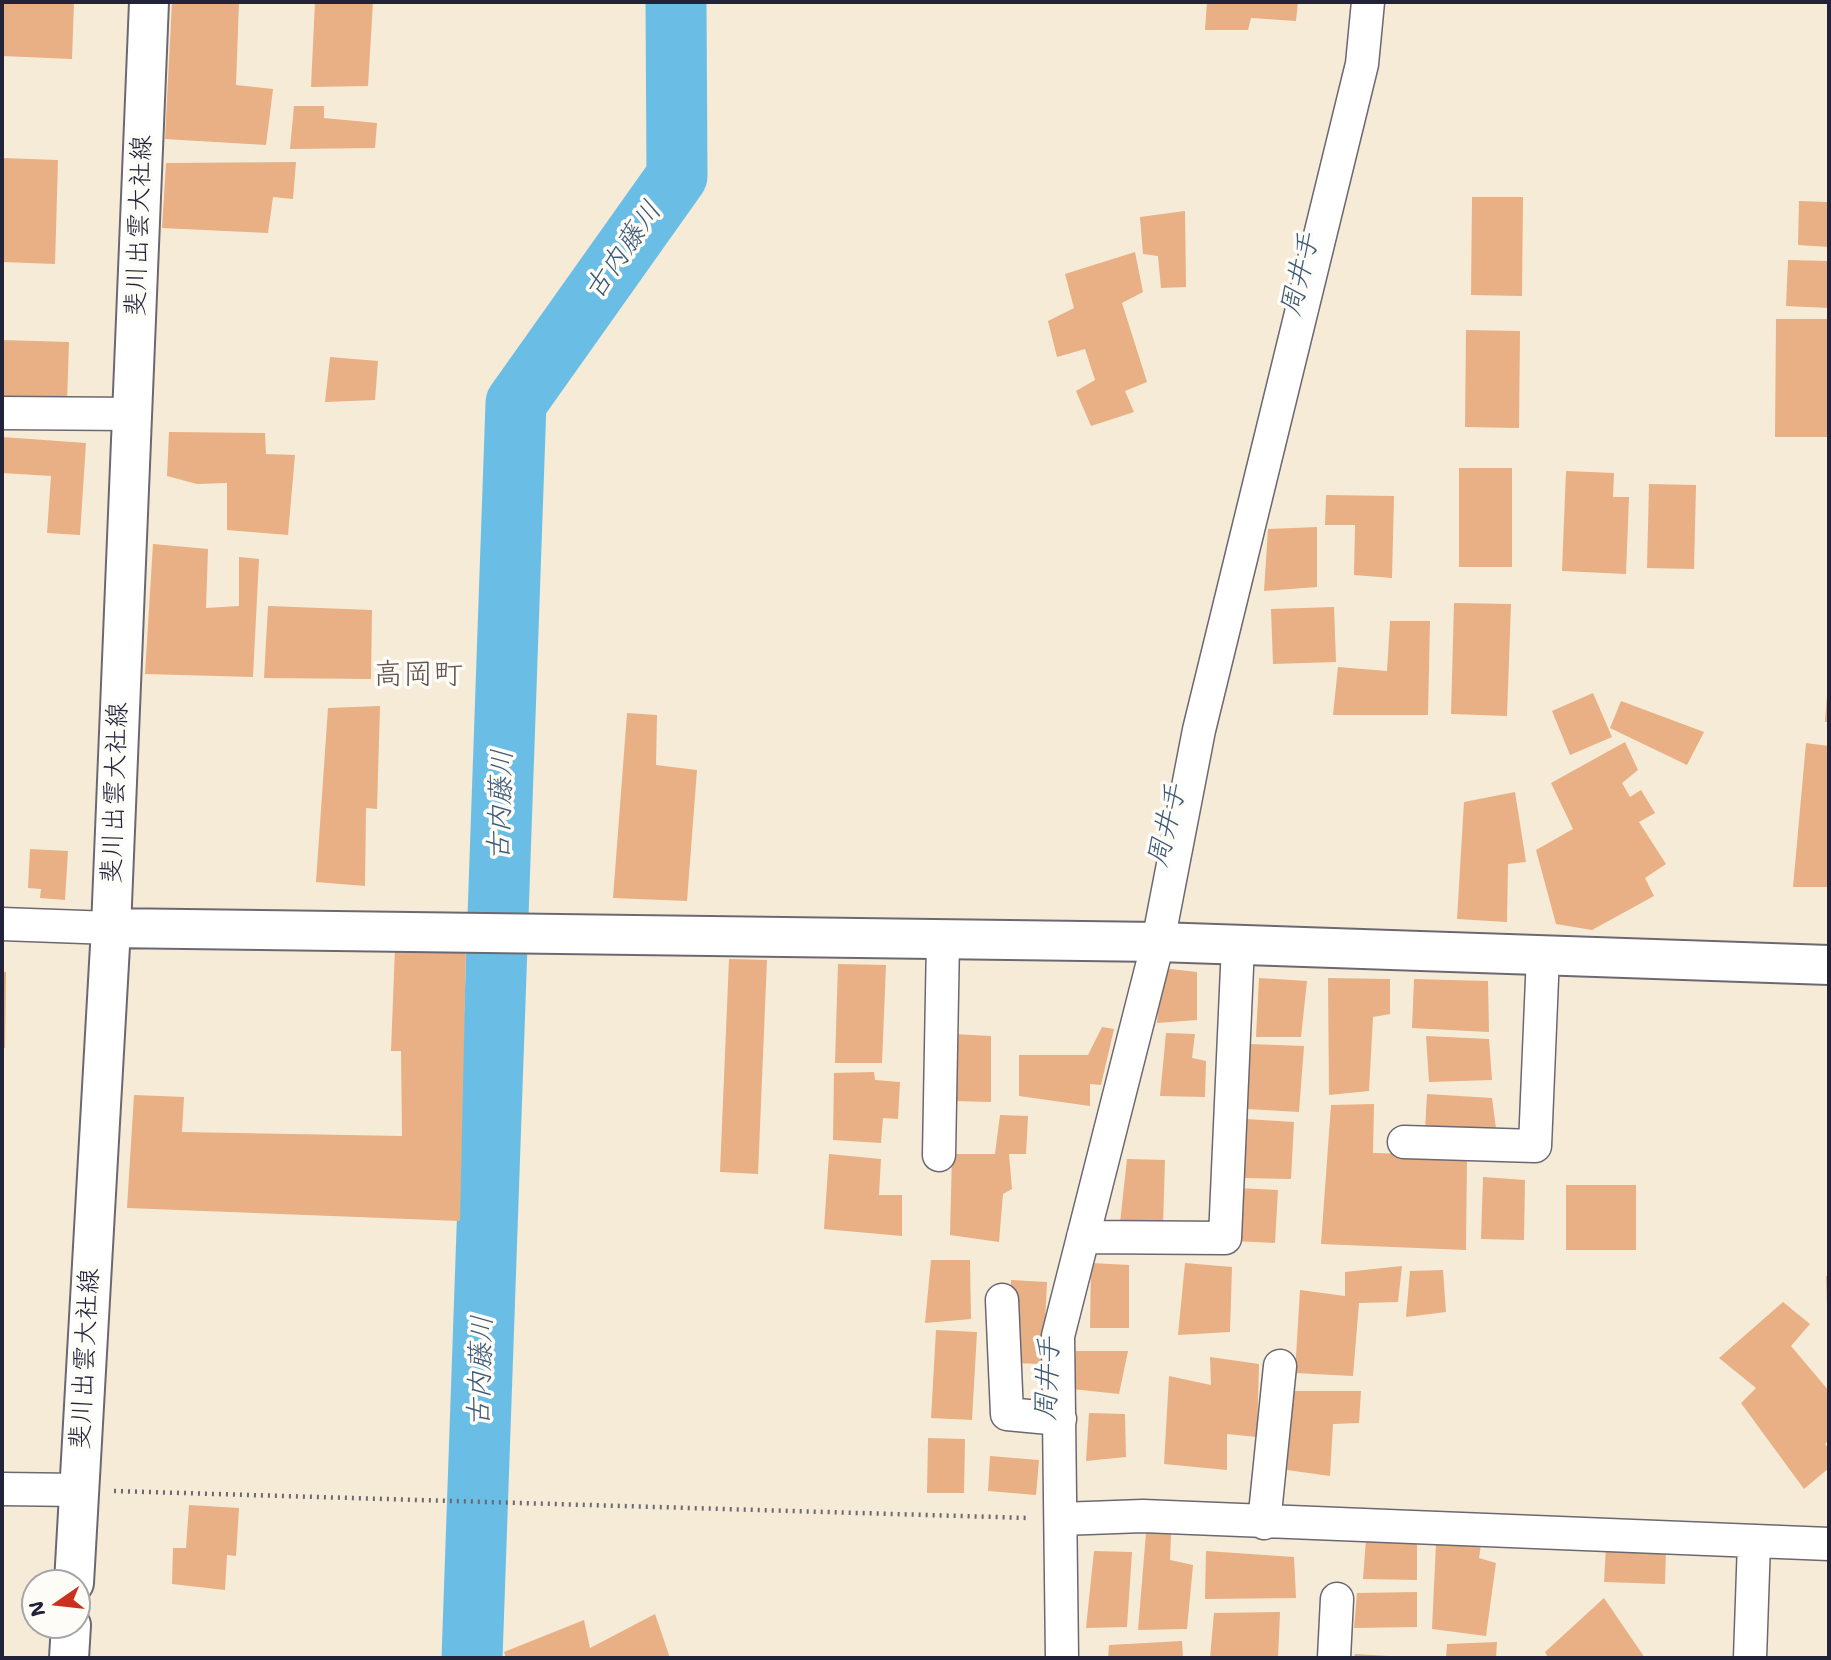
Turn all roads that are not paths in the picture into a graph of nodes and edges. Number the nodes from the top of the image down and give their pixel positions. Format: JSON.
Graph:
{"nodes":[{"id":1,"x":149,"y":2,"type":"edge"},
{"id":2,"x":1368,"y":2,"type":"edge"},
{"id":3,"x":2,"y":413,"type":"edge"},
{"id":4,"x":132,"y":414,"type":"junction"},
{"id":5,"x":2,"y":924,"type":"edge"},
{"id":6,"x":111,"y":928,"type":"junction"},
{"id":7,"x":943,"y":940,"type":"junction"},
{"id":8,"x":1158,"y":942,"type":"junction"},
{"id":9,"x":1238,"y":945,"type":"junction"},
{"id":10,"x":1543,"y":955,"type":"junction"},
{"id":11,"x":1829,"y":965,"type":"edge"},
{"id":12,"x":1404,"y":1142,"type":"dead end"},
{"id":13,"x":939,"y":1155,"type":"dead end"},
{"id":14,"x":1083,"y":1237,"type":"junction"},
{"id":15,"x":1002,"y":1300,"type":"dead end"},
{"id":16,"x":1279,"y":1366,"type":"dead end"},
{"id":17,"x":1060,"y":1419,"type":"junction"},
{"id":18,"x":2,"y":1489,"type":"edge"},
{"id":19,"x":79,"y":1490,"type":"junction"},
{"id":20,"x":1061,"y":1519,"type":"junction"},
{"id":21,"x":1264,"y":1523,"type":"junction"},
{"id":22,"x":1754,"y":1542,"type":"junction"},
{"id":23,"x":1829,"y":1544,"type":"edge"},
{"id":24,"x":75,"y":1569,"type":"edge"},
{"id":25,"x":1337,"y":1599,"type":"dead end"},
{"id":26,"x":70,"y":1639,"type":"edge"},
{"id":27,"x":69,"y":1658,"type":"edge"},
{"id":28,"x":1062,"y":1658,"type":"edge"},
{"id":29,"x":1334,"y":1658,"type":"edge"},
{"id":30,"x":1750,"y":1658,"type":"edge"}],
"edges":[{"from":1,"to":4,"type":"street","name":"斐川出雲大社線"},
{"from":2,"to":8,"type":"street"},
{"from":3,"to":4,"type":"street"},
{"from":4,"to":6,"type":"street","name":"斐川出雲大社線"},
{"from":5,"to":6,"type":"street"},
{"from":6,"to":7,"type":"street"},
{"from":6,"to":19,"type":"street","name":"斐川出雲大社線"},
{"from":7,"to":8,"type":"street"},
{"from":7,"to":13,"type":"street"},
{"from":8,"to":9,"type":"street"},
{"from":8,"to":14,"type":"street"},
{"from":9,"to":10,"type":"street"},
{"from":9,"to":14,"type":"street"},
{"from":10,"to":11,"type":"street"},
{"from":10,"to":12,"type":"street"},
{"from":14,"to":17,"type":"street"},
{"from":15,"to":17,"type":"street"},
{"from":16,"to":21,"type":"street"},
{"from":17,"to":20,"type":"street"},
{"from":18,"to":19,"type":"street"},
{"from":19,"to":24,"type":"street","name":"斐川出雲大社線"},
{"from":20,"to":21,"type":"street"},
{"from":20,"to":28,"type":"street"},
{"from":21,"to":22,"type":"street"},
{"from":22,"to":23,"type":"street"},
{"from":22,"to":30,"type":"street"},
{"from":25,"to":29,"type":"street"},
{"from":26,"to":27,"type":"street"}]}
